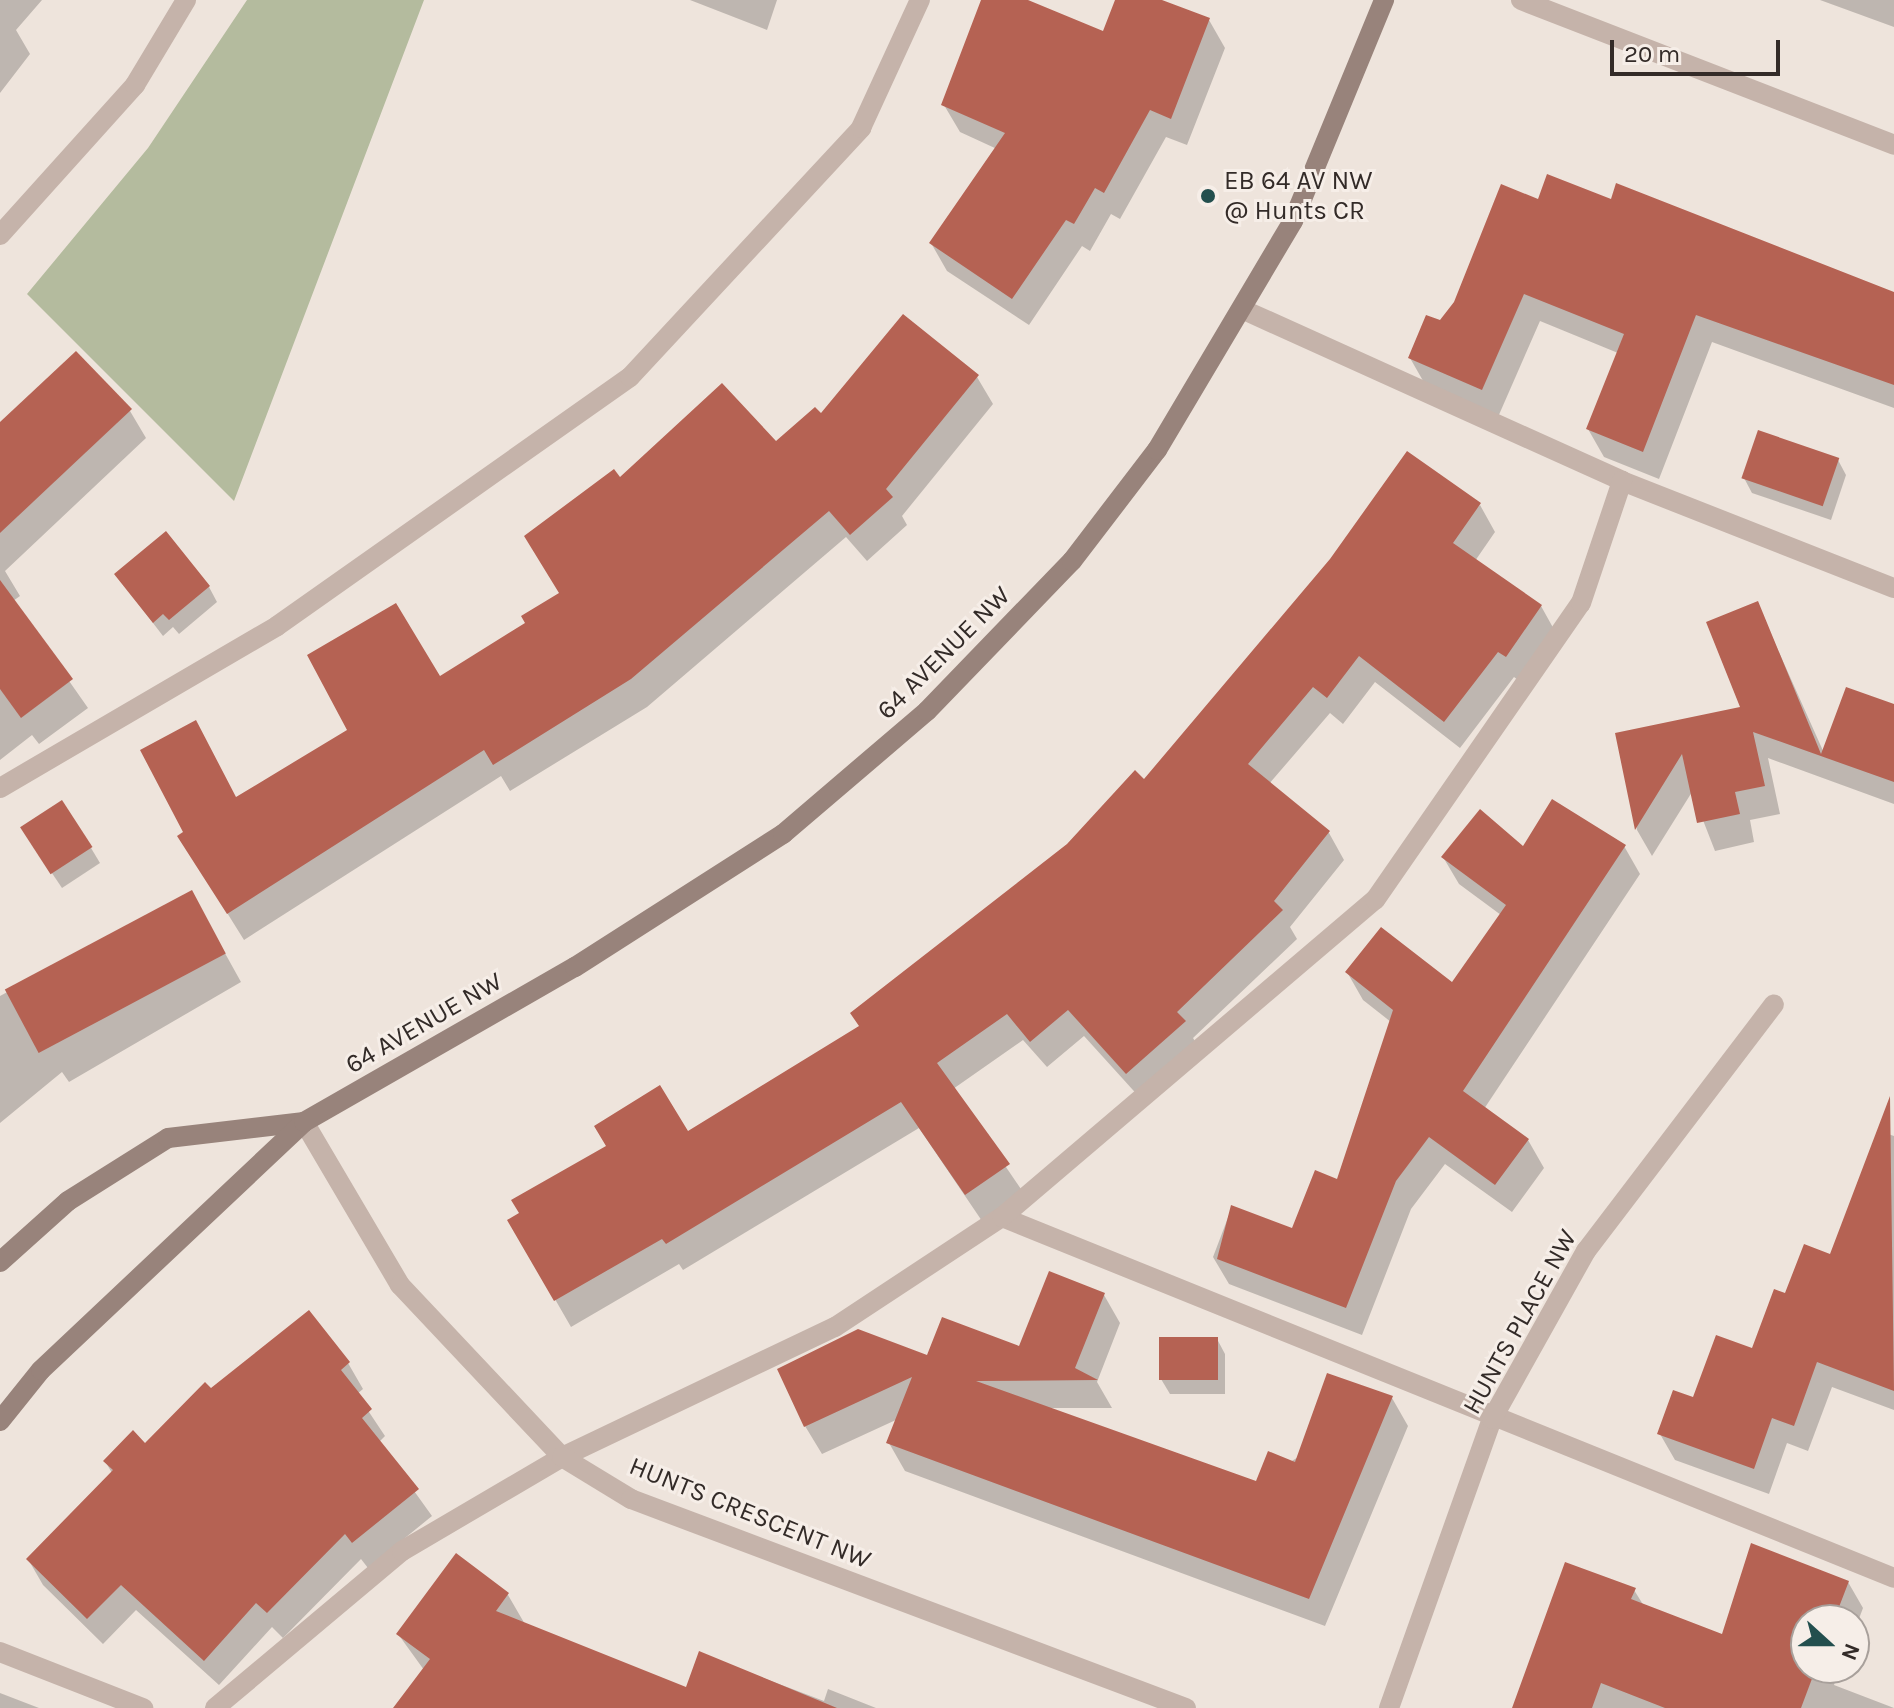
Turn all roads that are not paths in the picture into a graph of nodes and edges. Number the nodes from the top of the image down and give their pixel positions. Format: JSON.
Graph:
{"nodes":[{"id":1,"x":186,"y":0,"type":"edge"},
{"id":2,"x":920,"y":0,"type":"edge"},
{"id":3,"x":1384,"y":0,"type":"edge"},
{"id":4,"x":1521,"y":0,"type":"edge"},
{"id":5,"x":1894,"y":145,"type":"edge"},
{"id":6,"x":0,"y":235,"type":"edge"},
{"id":7,"x":1246,"y":311,"type":"junction"},
{"id":8,"x":1622,"y":481,"type":"junction"},
{"id":9,"x":1894,"y":588,"type":"edge"},
{"id":10,"x":0,"y":788,"type":"edge"},
{"id":11,"x":1774,"y":1004,"type":"dead end"},
{"id":12,"x":304,"y":1122,"type":"junction"},
{"id":13,"x":1002,"y":1217,"type":"junction"},
{"id":14,"x":0,"y":1262,"type":"edge"},
{"id":15,"x":1492,"y":1419,"type":"junction"},
{"id":16,"x":0,"y":1421,"type":"edge"},
{"id":17,"x":562,"y":1457,"type":"junction"},
{"id":18,"x":1894,"y":1578,"type":"edge"},
{"id":19,"x":0,"y":1652,"type":"edge"},
{"id":20,"x":143,"y":1708,"type":"edge"},
{"id":21,"x":215,"y":1708,"type":"edge"},
{"id":22,"x":1186,"y":1708,"type":"edge"},
{"id":23,"x":1389,"y":1708,"type":"edge"}],
"edges":[{"from":1,"to":6,"type":"street"},
{"from":2,"to":10,"type":"street"},
{"from":3,"to":7,"type":"main road","name":"64 AVENUE NW"},
{"from":4,"to":5,"type":"street"},
{"from":7,"to":8,"type":"street"},
{"from":7,"to":12,"type":"main road","name":"64 AVENUE NW"},
{"from":8,"to":9,"type":"street"},
{"from":8,"to":13,"type":"street"},
{"from":11,"to":15,"type":"street","name":"HUNTS PLACE NW"},
{"from":12,"to":14,"type":"main road","name":"64 AVENUE NW"},
{"from":12,"to":16,"type":"main road","name":"64 AVENUE NW"},
{"from":12,"to":17,"type":"street","name":"HUNTS CRESCENT NW"},
{"from":13,"to":15,"type":"street"},
{"from":13,"to":17,"type":"street"},
{"from":15,"to":18,"type":"street"},
{"from":15,"to":23,"type":"street","name":"HUNTS PLACE NW"},
{"from":17,"to":21,"type":"street"},
{"from":17,"to":22,"type":"street","name":"HUNTS CRESCENT NW"},
{"from":19,"to":20,"type":"street"}]}
